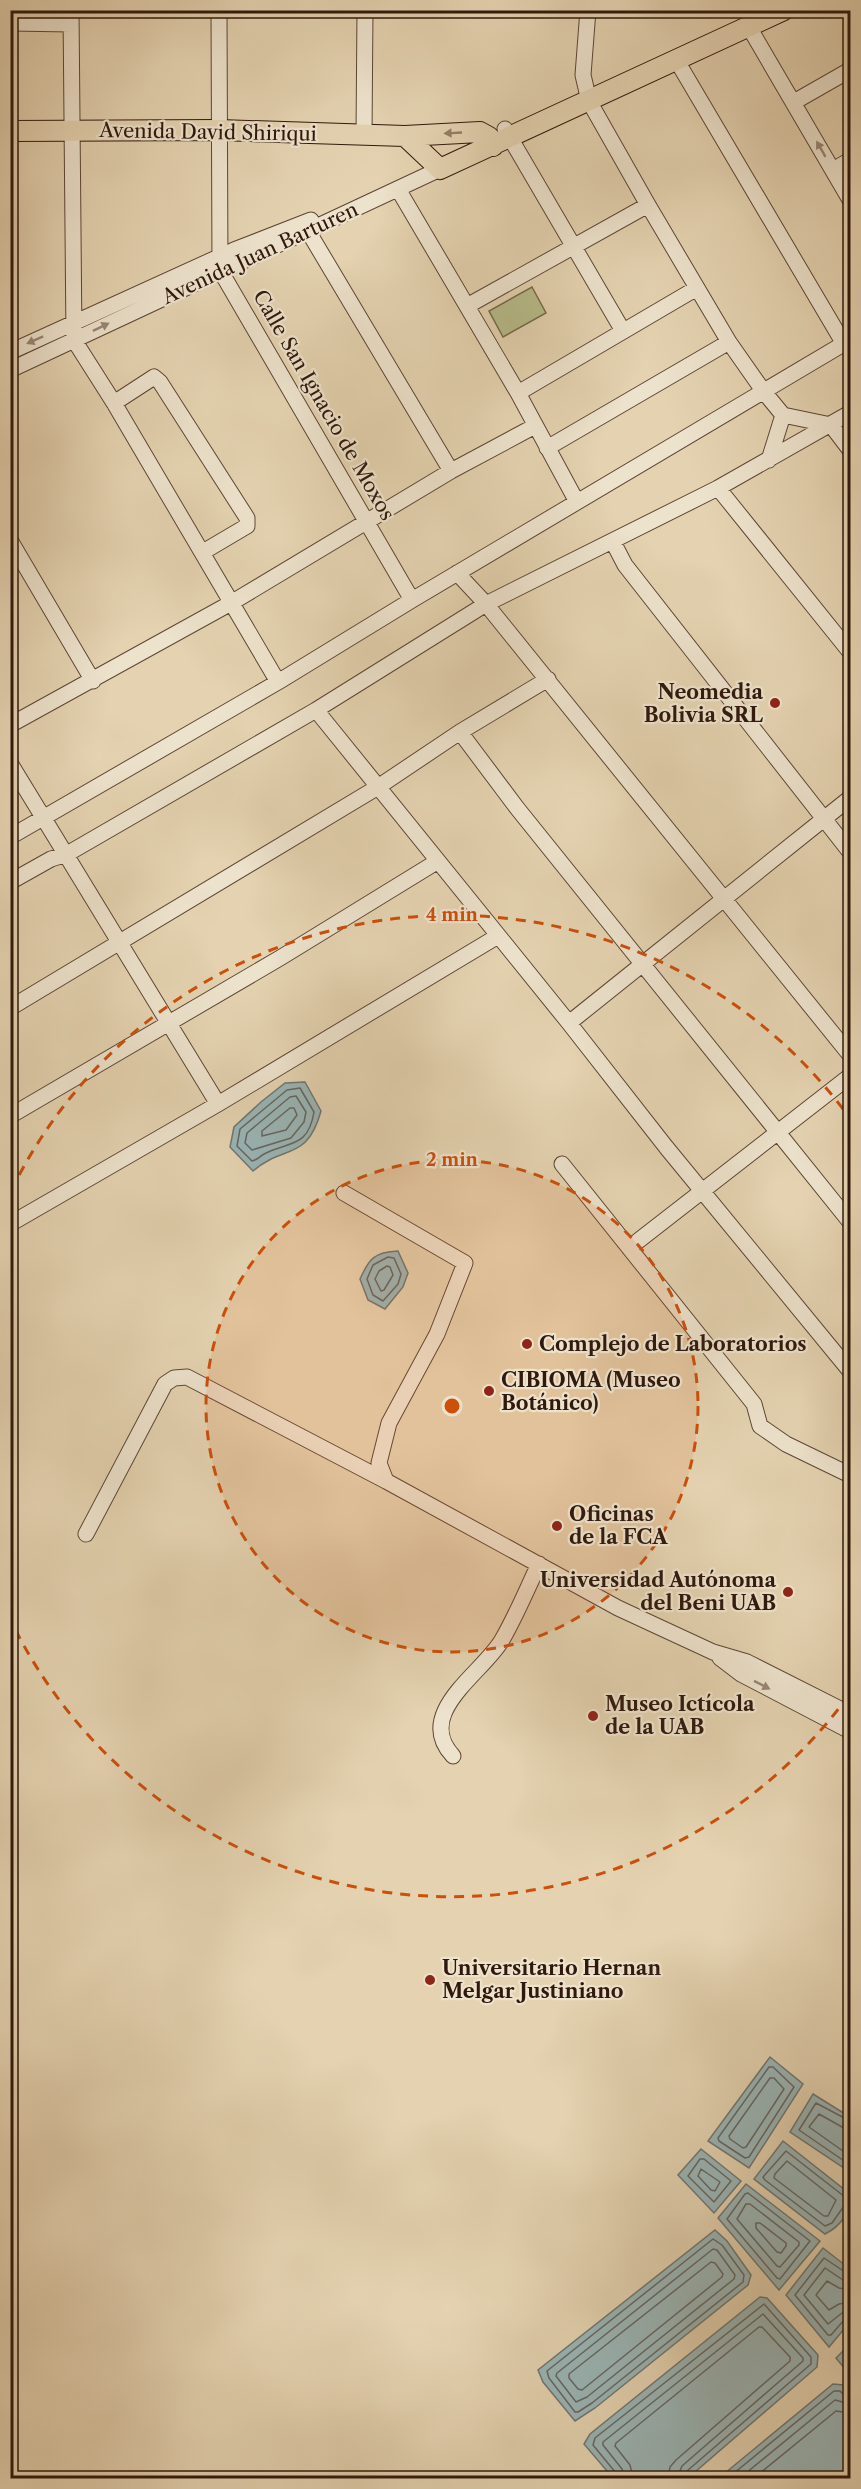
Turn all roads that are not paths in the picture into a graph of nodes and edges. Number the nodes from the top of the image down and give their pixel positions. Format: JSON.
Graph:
{"nodes":[{"id":1,"x":219,"y":10,"type":"edge"},
{"id":2,"x":365,"y":10,"type":"edge"},
{"id":3,"x":588,"y":10,"type":"edge"},
{"id":4,"x":784,"y":10,"type":"edge"},
{"id":5,"x":71,"y":17,"type":"edge"},
{"id":6,"x":753,"y":19,"type":"edge"},
{"id":7,"x":10,"y":23,"type":"edge"},
{"id":8,"x":677,"y":61,"type":"junction"},
{"id":9,"x":850,"y":70,"type":"edge"},
{"id":10,"x":588,"y":96,"type":"junction"},
{"id":11,"x":794,"y":102,"type":"junction"},
{"id":12,"x":219,"y":130,"type":"junction"},
{"id":13,"x":10,"y":131,"type":"edge"},
{"id":14,"x":71,"y":131,"type":"junction"},
{"id":15,"x":364,"y":135,"type":"junction"},
{"id":16,"x":405,"y":136,"type":"junction"},
{"id":17,"x":500,"y":138,"type":"junction"},
{"id":18,"x":850,"y":160,"type":"edge"},
{"id":19,"x":437,"y":166,"type":"junction"},
{"id":20,"x":833,"y":170,"type":"junction"},
{"id":21,"x":398,"y":189,"type":"junction"},
{"id":22,"x":850,"y":200,"type":"edge"},
{"id":23,"x":648,"y":205,"type":"junction"},
{"id":24,"x":308,"y":231,"type":"junction"},
{"id":25,"x":573,"y":247,"type":"junction"},
{"id":26,"x":220,"y":263,"type":"junction"},
{"id":27,"x":697,"y":288,"type":"junction"},
{"id":28,"x":468,"y":306,"type":"junction"},
{"id":29,"x":73,"y":323,"type":"junction"},
{"id":30,"x":623,"y":332,"type":"junction"},
{"id":31,"x":74,"y":340,"type":"junction"},
{"id":32,"x":729,"y":342,"type":"junction"},
{"id":33,"x":847,"y":342,"type":"edge"},
{"id":34,"x":10,"y":351,"type":"edge"},
{"id":35,"x":10,"y":370,"type":"edge"},
{"id":36,"x":764,"y":392,"type":"junction"},
{"id":37,"x":518,"y":393,"type":"junction"},
{"id":38,"x":114,"y":403,"type":"junction"},
{"id":39,"x":850,"y":413,"type":"edge"},
{"id":40,"x":783,"y":415,"type":"junction"},
{"id":41,"x":831,"y":425,"type":"junction"},
{"id":42,"x":534,"y":426,"type":"junction"},
{"id":43,"x":547,"y":448,"type":"junction"},
{"id":44,"x":850,"y":450,"type":"edge"},
{"id":45,"x":769,"y":460,"type":"junction"},
{"id":46,"x":451,"y":471,"type":"junction"},
{"id":47,"x":718,"y":488,"type":"junction"},
{"id":48,"x":577,"y":502,"type":"junction"},
{"id":49,"x":367,"y":521,"type":"junction"},
{"id":50,"x":10,"y":540,"type":"edge"},
{"id":51,"x":614,"y":542,"type":"junction"},
{"id":52,"x":202,"y":552,"type":"junction"},
{"id":53,"x":457,"y":573,"type":"junction"},
{"id":54,"x":412,"y":600,"type":"junction"},
{"id":55,"x":231,"y":603,"type":"junction"},
{"id":56,"x":486,"y":604,"type":"junction"},
{"id":57,"x":850,"y":652,"type":"edge"},
{"id":58,"x":548,"y":679,"type":"junction"},
{"id":59,"x":93,"y":681,"type":"junction"},
{"id":60,"x":278,"y":682,"type":"junction"},
{"id":61,"x":316,"y":710,"type":"junction"},
{"id":62,"x":10,"y":725,"type":"edge"},
{"id":63,"x":460,"y":732,"type":"junction"},
{"id":64,"x":10,"y":763,"type":"edge"},
{"id":65,"x":378,"y":787,"type":"junction"},
{"id":66,"x":850,"y":798,"type":"edge"},
{"id":67,"x":43,"y":818,"type":"junction"},
{"id":68,"x":824,"y":820,"type":"junction"},
{"id":69,"x":10,"y":837,"type":"edge"},
{"id":70,"x":850,"y":852,"type":"edge"},
{"id":71,"x":67,"y":854,"type":"junction"},
{"id":72,"x":438,"y":861,"type":"junction"},
{"id":73,"x":10,"y":882,"type":"edge"},
{"id":74,"x":725,"y":897,"type":"junction"},
{"id":75,"x":498,"y":936,"type":"junction"},
{"id":76,"x":120,"y":942,"type":"junction"},
{"id":77,"x":642,"y":965,"type":"junction"},
{"id":78,"x":10,"y":1008,"type":"edge"},
{"id":79,"x":569,"y":1023,"type":"junction"},
{"id":80,"x":168,"y":1024,"type":"junction"},
{"id":81,"x":850,"y":1055,"type":"edge"},
{"id":82,"x":850,"y":1076,"type":"edge"},
{"id":83,"x":218,"y":1104,"type":"junction"},
{"id":84,"x":10,"y":1116,"type":"edge"},
{"id":85,"x":779,"y":1133,"type":"junction"},
{"id":86,"x":562,"y":1164,"type":"dead end"},
{"id":87,"x":702,"y":1192,"type":"junction"},
{"id":88,"x":344,"y":1193,"type":"dead end"},
{"id":89,"x":850,"y":1222,"type":"edge"},
{"id":90,"x":10,"y":1224,"type":"edge"},
{"id":91,"x":629,"y":1248,"type":"junction"},
{"id":92,"x":850,"y":1371,"type":"edge"},
{"id":93,"x":850,"y":1474,"type":"edge"},
{"id":94,"x":386,"y":1481,"type":"junction"},
{"id":95,"x":86,"y":1534,"type":"dead end"},
{"id":96,"x":539,"y":1564,"type":"junction"},
{"id":97,"x":713,"y":1652,"type":"junction"},
{"id":98,"x":850,"y":1714,"type":"edge"},
{"id":99,"x":850,"y":1731,"type":"edge"},
{"id":100,"x":453,"y":1756,"type":"dead end"}],
"edges":[{"from":1,"to":12,"type":"street","name":"Calle San Ignacio de Moxos"},
{"from":2,"to":15,"type":"street"},
{"from":3,"to":10,"type":"street"},
{"from":4,"to":6,"type":"main road"},
{"from":5,"to":7,"type":"street"},
{"from":5,"to":14,"type":"street"},
{"from":6,"to":8,"type":"main road"},
{"from":6,"to":10,"type":"main road"},
{"from":6,"to":11,"type":"street"},
{"from":8,"to":10,"type":"main road"},
{"from":8,"to":33,"type":"street"},
{"from":9,"to":11,"type":"street"},
{"from":10,"to":17,"type":"main road","name":"Avenida Juan Barturen"},
{"from":10,"to":23,"type":"street"},
{"from":20,"to":11,"type":"street","one_way":true},
{"from":12,"to":14,"type":"main road","name":"Avenida David Shiriqui"},
{"from":12,"to":15,"type":"main road","name":"Avenida David Shiriqui"},
{"from":12,"to":26,"type":"street","name":"Calle San Ignacio de Moxos"},
{"from":13,"to":14,"type":"main road","name":"Avenida David Shiriqui"},
{"from":14,"to":29,"type":"street"},
{"from":15,"to":16,"type":"main road","name":"Avenida David Shiriqui"},
{"from":17,"to":16,"type":"main road","name":"Avenida David Shiriqui","one_way":true},
{"from":16,"to":19,"type":"main road"},
{"from":17,"to":19,"type":"main road","name":"Avenida Juan Barturen"},
{"from":17,"to":25,"type":"street"},
{"from":18,"to":20,"type":"street"},
{"from":19,"to":21,"type":"street","name":"Avenida Juan Barturen"},
{"from":19,"to":26,"type":"street","name":"Avenida Juan Barturen"},
{"from":20,"to":22,"type":"street"},
{"from":21,"to":24,"type":"street","name":"Avenida Juan Barturen"},
{"from":21,"to":28,"type":"street"},
{"from":23,"to":25,"type":"street"},
{"from":23,"to":27,"type":"street"},
{"from":24,"to":26,"type":"street","name":"Avenida Juan Barturen"},
{"from":24,"to":46,"type":"street"},
{"from":25,"to":28,"type":"street"},
{"from":25,"to":30,"type":"street"},
{"from":26,"to":29,"type":"street","name":"Avenida Juan Barturen"},
{"from":31,"to":26,"type":"street","name":"Avenida Juan Barturen","one_way":true},
{"from":26,"to":49,"type":"street","name":"Calle San Ignacio de Moxos"},
{"from":27,"to":30,"type":"street"},
{"from":27,"to":32,"type":"street"},
{"from":28,"to":37,"type":"street"},
{"from":29,"to":31,"type":"street"},
{"from":29,"to":34,"type":"street","name":"Avenida Juan Barturen","one_way":true},
{"from":30,"to":37,"type":"street"},
{"from":31,"to":35,"type":"street","name":"Avenida Juan Barturen"},
{"from":31,"to":38,"type":"street"},
{"from":32,"to":36,"type":"street"},
{"from":32,"to":43,"type":"street"},
{"from":33,"to":36,"type":"street"},
{"from":36,"to":40,"type":"street"},
{"from":36,"to":48,"type":"street"},
{"from":37,"to":42,"type":"street"},
{"from":38,"to":52,"type":"street"},
{"from":38,"to":52,"type":"street"},
{"from":39,"to":41,"type":"street"},
{"from":40,"to":41,"type":"street"},
{"from":40,"to":45,"type":"street"},
{"from":41,"to":44,"type":"street"},
{"from":41,"to":45,"type":"street"},
{"from":42,"to":43,"type":"street"},
{"from":42,"to":46,"type":"street"},
{"from":43,"to":48,"type":"street"},
{"from":45,"to":47,"type":"street"},
{"from":46,"to":49,"type":"street"},
{"from":47,"to":51,"type":"street"},
{"from":47,"to":57,"type":"street"},
{"from":48,"to":53,"type":"street"},
{"from":49,"to":54,"type":"street","name":"Calle San Ignacio de Moxos"},
{"from":49,"to":55,"type":"street"},
{"from":50,"to":59,"type":"street"},
{"from":51,"to":56,"type":"street"},
{"from":51,"to":68,"type":"street"},
{"from":52,"to":55,"type":"street"},
{"from":53,"to":54,"type":"street"},
{"from":53,"to":56,"type":"street"},
{"from":54,"to":60,"type":"street"},
{"from":55,"to":59,"type":"street"},
{"from":55,"to":60,"type":"street"},
{"from":56,"to":58,"type":"street"},
{"from":56,"to":61,"type":"street"},
{"from":58,"to":63,"type":"street"},
{"from":58,"to":74,"type":"street"},
{"from":59,"to":62,"type":"street"},
{"from":60,"to":67,"type":"street"},
{"from":61,"to":65,"type":"street"},
{"from":61,"to":71,"type":"street"},
{"from":63,"to":65,"type":"street"},
{"from":63,"to":77,"type":"street"},
{"from":64,"to":67,"type":"street"},
{"from":65,"to":72,"type":"street"},
{"from":65,"to":76,"type":"street"},
{"from":66,"to":68,"type":"street"},
{"from":67,"to":69,"type":"street"},
{"from":67,"to":71,"type":"street"},
{"from":68,"to":70,"type":"street"},
{"from":68,"to":74,"type":"street"},
{"from":71,"to":73,"type":"street"},
{"from":71,"to":76,"type":"street"},
{"from":72,"to":75,"type":"street"},
{"from":72,"to":80,"type":"street"},
{"from":74,"to":77,"type":"street"},
{"from":74,"to":81,"type":"street"},
{"from":75,"to":79,"type":"street"},
{"from":75,"to":83,"type":"street"},
{"from":76,"to":78,"type":"street"},
{"from":76,"to":80,"type":"street"},
{"from":77,"to":79,"type":"street"},
{"from":77,"to":85,"type":"street"},
{"from":79,"to":87,"type":"street"},
{"from":80,"to":83,"type":"street"},
{"from":80,"to":84,"type":"street"},
{"from":82,"to":85,"type":"street"},
{"from":83,"to":90,"type":"street"},
{"from":85,"to":87,"type":"street"},
{"from":85,"to":89,"type":"street"},
{"from":86,"to":91,"type":"street"},
{"from":87,"to":91,"type":"street"},
{"from":87,"to":92,"type":"street"},
{"from":88,"to":94,"type":"street"},
{"from":91,"to":93,"type":"street"},
{"from":94,"to":95,"type":"street"},
{"from":94,"to":96,"type":"street"},
{"from":96,"to":97,"type":"street"},
{"from":96,"to":100,"type":"street"},
{"from":97,"to":98,"type":"street"},
{"from":97,"to":99,"type":"street","one_way":true}]}
